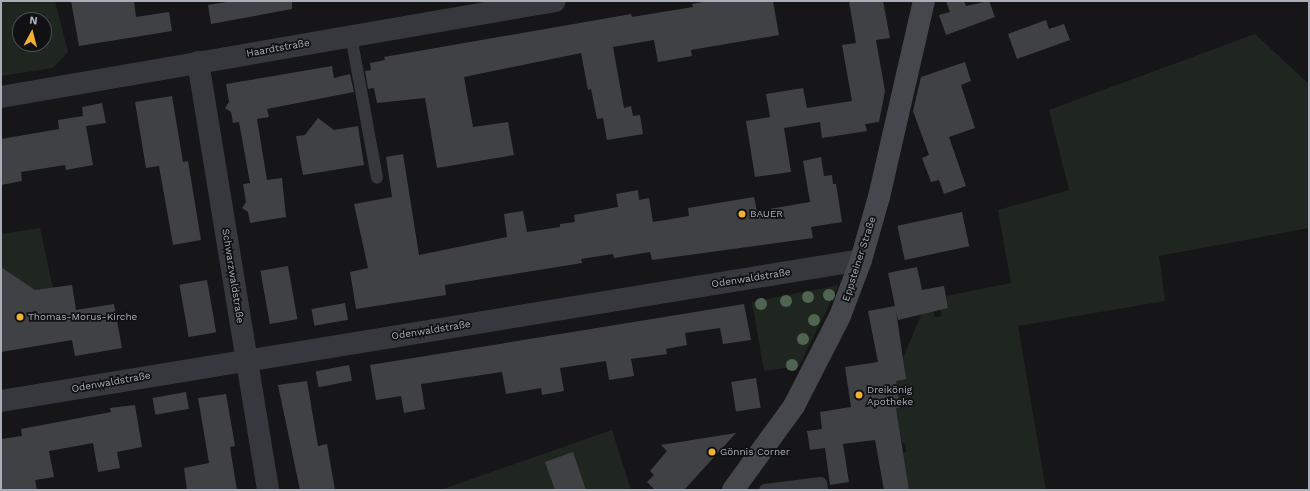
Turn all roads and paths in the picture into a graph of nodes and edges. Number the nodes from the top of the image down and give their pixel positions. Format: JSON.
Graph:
{"nodes":[{"id":1,"x":555,"y":1,"type":"edge"},
{"id":2,"x":924,"y":1,"type":"edge"},
{"id":3,"x":352,"y":36,"type":"junction"},
{"id":4,"x":198,"y":62,"type":"junction"},
{"id":5,"x":1,"y":97,"type":"edge"},
{"id":6,"x":378,"y":178,"type":"dead end"},
{"id":7,"x":861,"y":260,"type":"junction"},
{"id":8,"x":247,"y":359,"type":"junction"},
{"id":9,"x":1,"y":401,"type":"edge"},
{"id":10,"x":268,"y":490,"type":"edge"},
{"id":11,"x":733,"y":490,"type":"edge"},
{"id":12,"x":765,"y":490,"type":"edge"},
{"id":13,"x":822,"y":490,"type":"edge"}],
"edges":[{"from":1,"to":3,"type":"street","name":"Haardtstraße"},
{"from":2,"to":7,"type":"main road","name":"Eppsteiner Straße"},
{"from":3,"to":4,"type":"street","name":"Haardtstraße"},
{"from":3,"to":6,"type":"lane"},
{"from":4,"to":5,"type":"street","name":"Haardtstraße"},
{"from":4,"to":8,"type":"street","name":"Schwarzwaldstraße"},
{"from":7,"to":8,"type":"street","name":"Odenwaldstraße"},
{"from":7,"to":11,"type":"main road","name":"Eppsteiner Straße"},
{"from":8,"to":9,"type":"street","name":"Odenwaldstraße"},
{"from":8,"to":10,"type":"street","name":"Schwarzwaldstraße"},
{"from":12,"to":13,"type":"lane"}]}
